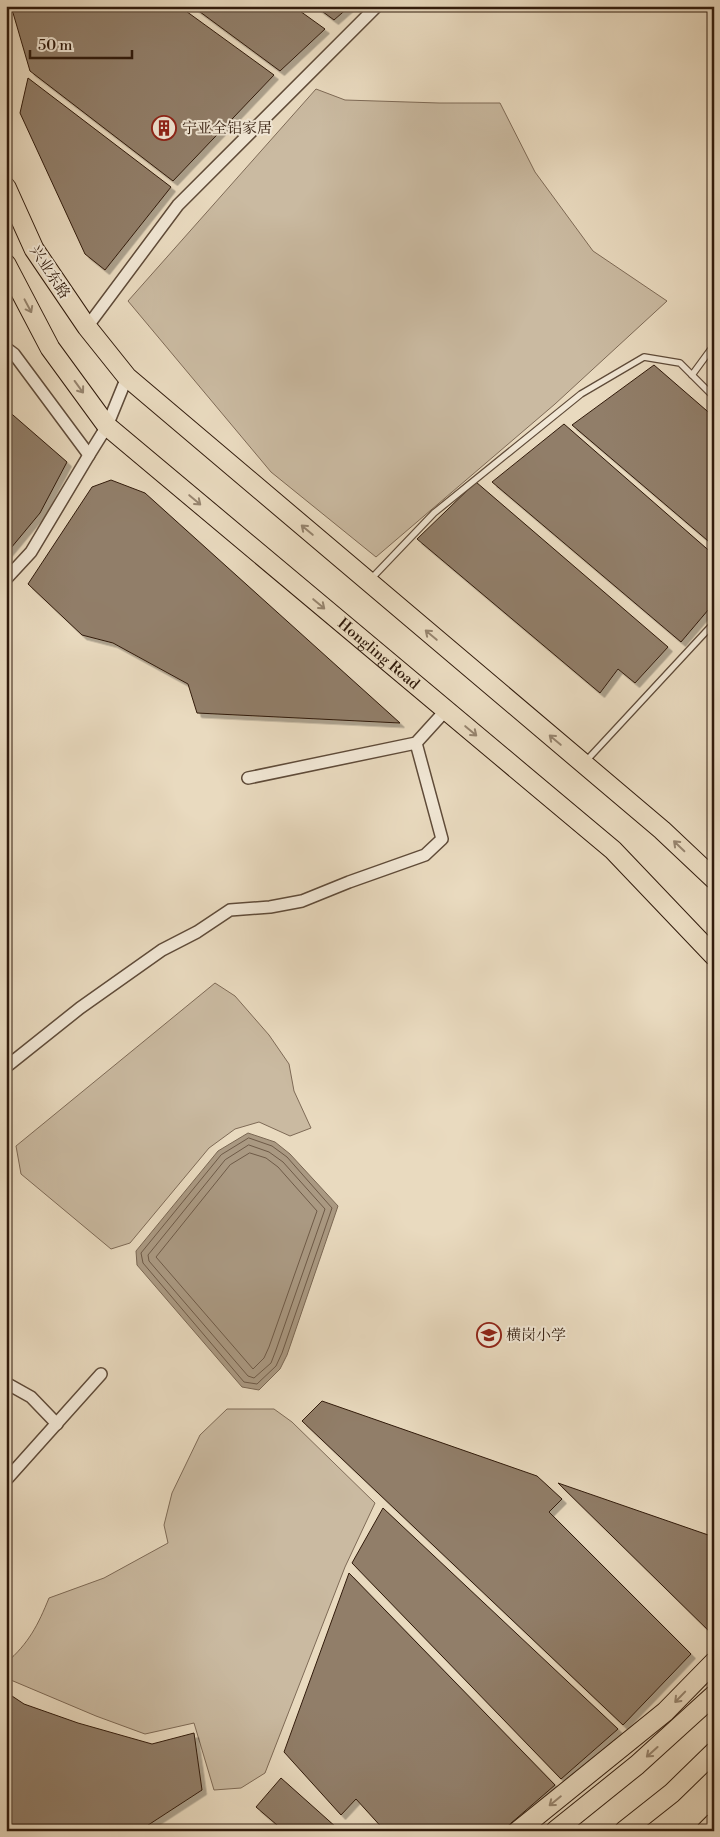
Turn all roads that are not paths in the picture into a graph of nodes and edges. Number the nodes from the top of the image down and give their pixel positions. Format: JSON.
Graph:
{"nodes":[{"id":1,"x":377,"y":6,"type":"edge"},
{"id":2,"x":6,"y":187,"type":"edge"},
{"id":3,"x":6,"y":264,"type":"edge"},
{"id":4,"x":87,"y":326,"type":"junction"},
{"id":5,"x":714,"y":344,"type":"edge"},
{"id":6,"x":6,"y":348,"type":"edge"},
{"id":7,"x":692,"y":375,"type":"junction"},
{"id":8,"x":127,"y":377,"type":"junction"},
{"id":9,"x":714,"y":397,"type":"edge"},
{"id":10,"x":106,"y":426,"type":"junction"},
{"id":11,"x":89,"y":455,"type":"junction"},
{"id":12,"x":6,"y":580,"type":"edge"},
{"id":13,"x":369,"y":582,"type":"junction"},
{"id":14,"x":714,"y":623,"type":"edge"},
{"id":15,"x":446,"y":710,"type":"junction"},
{"id":16,"x":416,"y":743,"type":"junction"},
{"id":17,"x":583,"y":763,"type":"junction"},
{"id":18,"x":248,"y":778,"type":"dead end"},
{"id":19,"x":714,"y":879,"type":"edge"},
{"id":20,"x":714,"y":956,"type":"edge"},
{"id":21,"x":6,"y":1067,"type":"edge"},
{"id":22,"x":101,"y":1374,"type":"dead end"},
{"id":23,"x":6,"y":1384,"type":"edge"},
{"id":24,"x":57,"y":1424,"type":"junction"},
{"id":25,"x":6,"y":1480,"type":"edge"},
{"id":26,"x":714,"y":1662,"type":"edge"},
{"id":27,"x":714,"y":1695,"type":"edge"},
{"id":28,"x":714,"y":1752,"type":"edge"},
{"id":29,"x":714,"y":1823,"type":"edge"},
{"id":30,"x":518,"y":1831,"type":"edge"},
{"id":31,"x":555,"y":1831,"type":"edge"},
{"id":32,"x":624,"y":1831,"type":"edge"},
{"id":33,"x":706,"y":1831,"type":"edge"}],
"edges":[{"from":1,"to":4,"type":"street"},
{"from":2,"to":4,"type":"main road","name":"兴业东路"},
{"from":3,"to":10,"type":"main road","name":"Hongling Road","one_way":true},
{"from":4,"to":8,"type":"main road"},
{"from":5,"to":7,"type":"lane"},
{"from":6,"to":11,"type":"street"},
{"from":7,"to":9,"type":"lane"},
{"from":7,"to":13,"type":"lane"},
{"from":8,"to":10,"type":"street"},
{"from":13,"to":8,"type":"main road","one_way":true},
{"from":10,"to":11,"type":"street"},
{"from":10,"to":15,"type":"main road","name":"Hongling Road","one_way":true},
{"from":11,"to":12,"type":"street"},
{"from":17,"to":13,"type":"main road","one_way":true},
{"from":14,"to":17,"type":"lane"},
{"from":15,"to":16,"type":"street"},
{"from":15,"to":20,"type":"main road","name":"Hongling Road","one_way":true},
{"from":16,"to":18,"type":"street"},
{"from":16,"to":21,"type":"street"},
{"from":19,"to":17,"type":"main road","one_way":true},
{"from":22,"to":24,"type":"street"},
{"from":23,"to":24,"type":"street"},
{"from":24,"to":25,"type":"street"},
{"from":26,"to":30,"type":"main road","one_way":true},
{"from":27,"to":31,"type":"main road","one_way":true},
{"from":28,"to":32,"type":"main road"},
{"from":29,"to":33,"type":"main road"}]}
